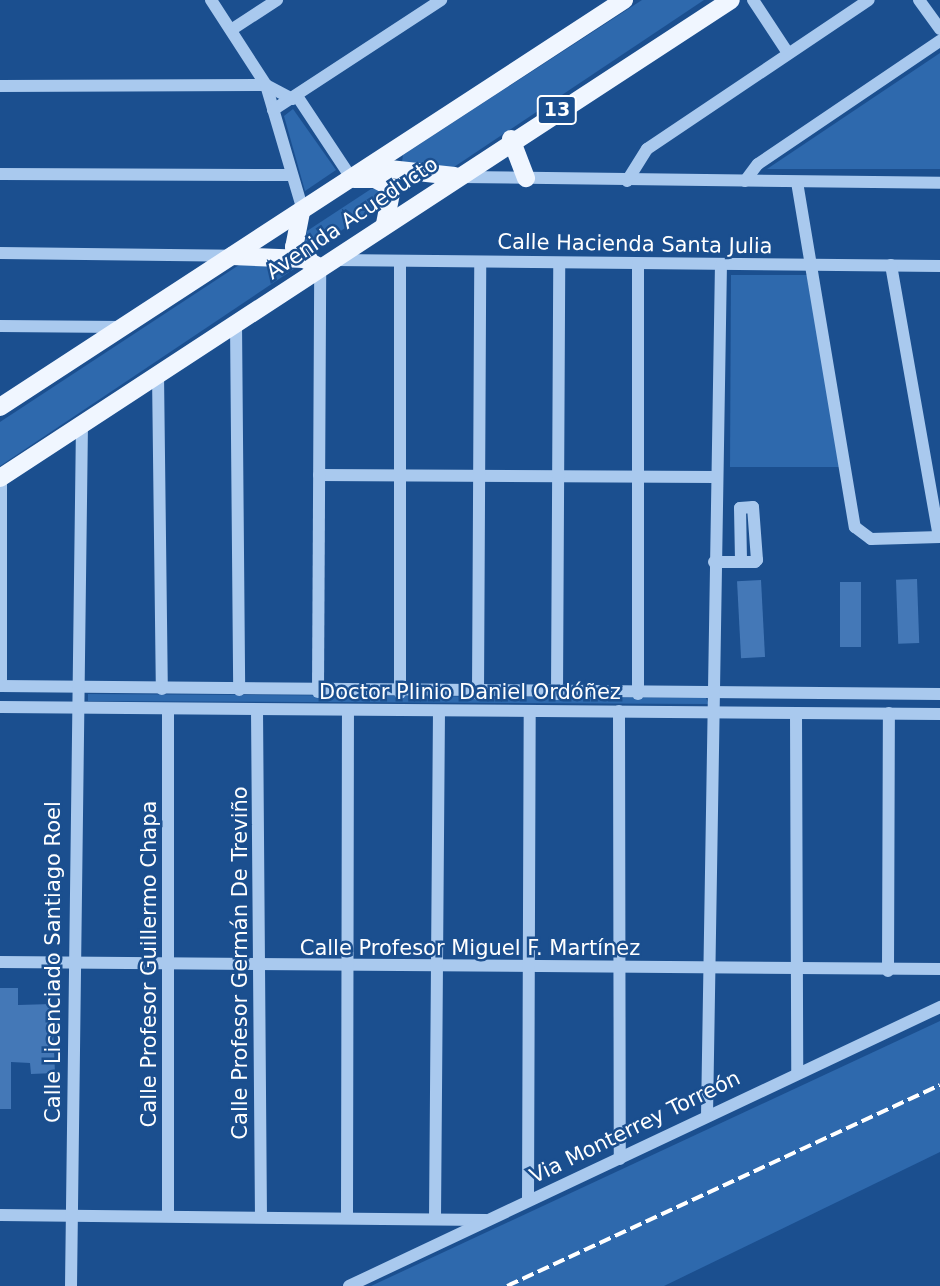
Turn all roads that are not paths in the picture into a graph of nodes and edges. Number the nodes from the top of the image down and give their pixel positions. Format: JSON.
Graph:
{"nodes":[{"id":1,"x":201,"y":0,"type":"edge"},
{"id":2,"x":211,"y":0,"type":"edge"},
{"id":3,"x":277,"y":0,"type":"edge"},
{"id":4,"x":441,"y":0,"type":"edge"},
{"id":5,"x":624,"y":0,"type":"edge"},
{"id":6,"x":753,"y":0,"type":"edge"},
{"id":7,"x":869,"y":0,"type":"edge"},
{"id":8,"x":919,"y":0,"type":"edge"},
{"id":9,"x":726,"y":1,"type":"edge"},
{"id":10,"x":940,"y":29,"type":"edge"},
{"id":11,"x":231,"y":30,"type":"junction"},
{"id":12,"x":940,"y":41,"type":"edge"},
{"id":13,"x":788,"y":53,"type":"junction"},
{"id":14,"x":266,"y":85,"type":"junction"},
{"id":15,"x":0,"y":86,"type":"edge"},
{"id":16,"x":295,"y":98,"type":"junction"},
{"id":17,"x":273,"y":110,"type":"junction"},
{"id":18,"x":511,"y":139,"type":"junction"},
{"id":19,"x":371,"y":167,"type":"junction"},
{"id":20,"x":0,"y":174,"type":"edge"},
{"id":21,"x":292,"y":175,"type":"junction"},
{"id":22,"x":454,"y":176,"type":"junction"},
{"id":23,"x":527,"y":178,"type":"junction"},
{"id":24,"x":352,"y":179,"type":"junction"},
{"id":25,"x":627,"y":181,"type":"junction"},
{"id":26,"x":745,"y":181,"type":"junction"},
{"id":27,"x":797,"y":182,"type":"junction"},
{"id":28,"x":940,"y":183,"type":"edge"},
{"id":29,"x":302,"y":212,"type":"junction"},
{"id":30,"x":385,"y":223,"type":"junction"},
{"id":31,"x":0,"y":253,"type":"edge"},
{"id":32,"x":232,"y":256,"type":"junction"},
{"id":33,"x":400,"y":261,"type":"junction"},
{"id":34,"x":318,"y":262,"type":"junction"},
{"id":35,"x":480,"y":262,"type":"junction"},
{"id":36,"x":559,"y":263,"type":"junction"},
{"id":37,"x":638,"y":264,"type":"junction"},
{"id":38,"x":811,"y":264,"type":"junction"},
{"id":39,"x":891,"y":265,"type":"junction"},
{"id":40,"x":721,"y":266,"type":"junction"},
{"id":41,"x":940,"y":266,"type":"edge"},
{"id":42,"x":236,"y":323,"type":"junction"},
{"id":43,"x":0,"y":326,"type":"edge"},
{"id":44,"x":123,"y":327,"type":"junction"},
{"id":45,"x":158,"y":374,"type":"junction"},
{"id":46,"x":0,"y":407,"type":"edge"},
{"id":47,"x":82,"y":424,"type":"junction"},
{"id":48,"x":319,"y":475,"type":"junction"},
{"id":49,"x":399,"y":476,"type":"junction"},
{"id":50,"x":478,"y":477,"type":"junction"},
{"id":51,"x":558,"y":477,"type":"junction"},
{"id":52,"x":716,"y":477,"type":"junction"},
{"id":53,"x":0,"y":478,"type":"edge"},
{"id":54,"x":636,"y":479,"type":"junction"},
{"id":55,"x":939,"y":537,"type":"edge"},
{"id":56,"x":714,"y":562,"type":"junction"},
{"id":57,"x":741,"y":562,"type":"dead end"},
{"id":58,"x":1,"y":686,"type":"edge"},
{"id":59,"x":80,"y":687,"type":"junction"},
{"id":60,"x":162,"y":689,"type":"junction"},
{"id":61,"x":239,"y":690,"type":"junction"},
{"id":62,"x":318,"y":692,"type":"junction"},
{"id":63,"x":400,"y":693,"type":"junction"},
{"id":64,"x":478,"y":694,"type":"junction"},
{"id":65,"x":557,"y":694,"type":"junction"},
{"id":66,"x":638,"y":694,"type":"junction"},
{"id":67,"x":713,"y":694,"type":"junction"},
{"id":68,"x":940,"y":694,"type":"edge"},
{"id":69,"x":0,"y":707,"type":"edge"},
{"id":70,"x":74,"y":708,"type":"junction"},
{"id":71,"x":257,"y":710,"type":"junction"},
{"id":72,"x":168,"y":711,"type":"junction"},
{"id":73,"x":348,"y":711,"type":"junction"},
{"id":74,"x":439,"y":711,"type":"junction"},
{"id":75,"x":619,"y":711,"type":"junction"},
{"id":76,"x":711,"y":711,"type":"junction"},
{"id":77,"x":530,"y":712,"type":"junction"},
{"id":78,"x":796,"y":713,"type":"junction"},
{"id":79,"x":889,"y":713,"type":"junction"},
{"id":80,"x":940,"y":713,"type":"edge"},
{"id":81,"x":0,"y":962,"type":"edge"},
{"id":82,"x":72,"y":962,"type":"junction"},
{"id":83,"x":169,"y":967,"type":"junction"},
{"id":84,"x":261,"y":967,"type":"junction"},
{"id":85,"x":615,"y":967,"type":"junction"},
{"id":86,"x":349,"y":968,"type":"junction"},
{"id":87,"x":437,"y":968,"type":"junction"},
{"id":88,"x":526,"y":969,"type":"junction"},
{"id":89,"x":940,"y":969,"type":"edge"},
{"id":90,"x":709,"y":970,"type":"junction"},
{"id":91,"x":795,"y":970,"type":"junction"},
{"id":92,"x":888,"y":971,"type":"junction"},
{"id":93,"x":940,"y":1007,"type":"edge"},
{"id":94,"x":797,"y":1071,"type":"junction"},
{"id":95,"x":707,"y":1116,"type":"junction"},
{"id":96,"x":620,"y":1159,"type":"junction"},
{"id":97,"x":528,"y":1200,"type":"junction"},
{"id":98,"x":0,"y":1215,"type":"edge"},
{"id":99,"x":71,"y":1216,"type":"junction"},
{"id":100,"x":168,"y":1216,"type":"junction"},
{"id":101,"x":261,"y":1216,"type":"junction"},
{"id":102,"x":347,"y":1217,"type":"junction"},
{"id":103,"x":435,"y":1219,"type":"junction"},
{"id":104,"x":490,"y":1220,"type":"junction"},
{"id":105,"x":71,"y":1286,"type":"edge"},
{"id":106,"x":349,"y":1286,"type":"edge"}],
"edges":[{"from":1,"to":2,"type":"street"},
{"from":2,"to":11,"type":"street"},
{"from":3,"to":11,"type":"street"},
{"from":4,"to":16,"type":"street"},
{"from":5,"to":19,"type":"main road","name":"Avenida Acueducto","number":"13"},
{"from":6,"to":13,"type":"street"},
{"from":7,"to":13,"type":"street"},
{"from":8,"to":10,"type":"street"},
{"from":9,"to":18,"type":"main road","name":"Avenida Acueducto","number":"13"},
{"from":11,"to":14,"type":"street"},
{"from":12,"to":26,"type":"street"},
{"from":13,"to":25,"type":"street"},
{"from":14,"to":15,"type":"street"},
{"from":14,"to":16,"type":"street"},
{"from":14,"to":17,"type":"street"},
{"from":16,"to":17,"type":"street"},
{"from":16,"to":24,"type":"street"},
{"from":17,"to":21,"type":"street"},
{"from":18,"to":22,"type":"main road","name":"Avenida Acueducto","number":"13"},
{"from":18,"to":23,"type":"main road"},
{"from":19,"to":22,"type":"main road"},
{"from":19,"to":24,"type":"main road","name":"Avenida Acueducto","number":"13"},
{"from":20,"to":21,"type":"street"},
{"from":21,"to":29,"type":"street"},
{"from":22,"to":23,"type":"street"},
{"from":22,"to":30,"type":"main road","name":"Avenida Acueducto","number":"13"},
{"from":23,"to":25,"type":"street"},
{"from":24,"to":29,"type":"main road","name":"Avenida Acueducto","number":"13"},
{"from":24,"to":30,"type":"main road"},
{"from":25,"to":26,"type":"street"},
{"from":26,"to":27,"type":"street"},
{"from":27,"to":28,"type":"street"},
{"from":27,"to":38,"type":"street"},
{"from":29,"to":32,"type":"main road","name":"Avenida Acueducto","number":"13"},
{"from":29,"to":34,"type":"main road"},
{"from":30,"to":34,"type":"main road","name":"Avenida Acueducto","number":"13"},
{"from":31,"to":32,"type":"street"},
{"from":32,"to":34,"type":"main road"},
{"from":32,"to":44,"type":"main road","name":"Avenida Acueducto","number":"13"},
{"from":33,"to":34,"type":"street","name":"Calle Hacienda Santa Julia"},
{"from":33,"to":35,"type":"street","name":"Calle Hacienda Santa Julia"},
{"from":33,"to":49,"type":"street"},
{"from":34,"to":42,"type":"main road","name":"Avenida Acueducto","number":"13"},
{"from":34,"to":48,"type":"street"},
{"from":35,"to":36,"type":"street","name":"Calle Hacienda Santa Julia"},
{"from":35,"to":50,"type":"street"},
{"from":36,"to":37,"type":"street","name":"Calle Hacienda Santa Julia"},
{"from":36,"to":51,"type":"street"},
{"from":37,"to":40,"type":"street","name":"Calle Hacienda Santa Julia"},
{"from":37,"to":54,"type":"street"},
{"from":38,"to":39,"type":"street","name":"Calle Hacienda Santa Julia"},
{"from":38,"to":40,"type":"street","name":"Calle Hacienda Santa Julia"},
{"from":38,"to":55,"type":"street"},
{"from":39,"to":41,"type":"street","name":"Calle Hacienda Santa Julia"},
{"from":39,"to":55,"type":"street"},
{"from":40,"to":52,"type":"street"},
{"from":42,"to":45,"type":"main road","name":"Avenida Acueducto","number":"13"},
{"from":42,"to":61,"type":"street"},
{"from":43,"to":44,"type":"street"},
{"from":44,"to":46,"type":"main road","name":"Avenida Acueducto","number":"13"},
{"from":45,"to":47,"type":"main road","name":"Avenida Acueducto","number":"13"},
{"from":45,"to":60,"type":"street"},
{"from":47,"to":53,"type":"main road","name":"Avenida Acueducto","number":"13"},
{"from":47,"to":59,"type":"street","name":"Calle Licenciado Santiago Roel"},
{"from":48,"to":49,"type":"street"},
{"from":48,"to":62,"type":"street"},
{"from":49,"to":50,"type":"street"},
{"from":49,"to":63,"type":"street"},
{"from":50,"to":51,"type":"street"},
{"from":50,"to":64,"type":"street"},
{"from":51,"to":54,"type":"street"},
{"from":51,"to":65,"type":"street"},
{"from":52,"to":54,"type":"street"},
{"from":52,"to":56,"type":"street"},
{"from":53,"to":58,"type":"street"},
{"from":54,"to":66,"type":"street"},
{"from":56,"to":57,"type":"street"},
{"from":56,"to":67,"type":"street"},
{"from":58,"to":59,"type":"street","name":"Doctor Plinio Daniel Ordóñez"},
{"from":59,"to":60,"type":"street","name":"Doctor Plinio Daniel Ordóñez"},
{"from":59,"to":70,"type":"street","name":"Calle Licenciado Santiago Roel"},
{"from":60,"to":61,"type":"street","name":"Doctor Plinio Daniel Ordóñez"},
{"from":61,"to":62,"type":"street","name":"Doctor Plinio Daniel Ordóñez"},
{"from":62,"to":63,"type":"street","name":"Doctor Plinio Daniel Ordóñez"},
{"from":63,"to":64,"type":"street","name":"Doctor Plinio Daniel Ordóñez"},
{"from":64,"to":65,"type":"street","name":"Doctor Plinio Daniel Ordóñez"},
{"from":65,"to":66,"type":"street","name":"Doctor Plinio Daniel Ordóñez"},
{"from":66,"to":67,"type":"street","name":"Doctor Plinio Daniel Ordóñez"},
{"from":67,"to":68,"type":"street","name":"Doctor Plinio Daniel Ordóñez"},
{"from":67,"to":76,"type":"street"},
{"from":69,"to":70,"type":"street","name":"Doctor Plinio Daniel Ordóñez"},
{"from":70,"to":72,"type":"street","name":"Doctor Plinio Daniel Ordóñez"},
{"from":70,"to":82,"type":"street","name":"Calle Licenciado Santiago Roel"},
{"from":71,"to":72,"type":"street","name":"Doctor Plinio Daniel Ordóñez"},
{"from":71,"to":73,"type":"street","name":"Doctor Plinio Daniel Ordóñez"},
{"from":71,"to":84,"type":"street","name":"Calle Profesor Germán De Treviño"},
{"from":72,"to":83,"type":"street","name":"Calle Profesor Guillermo Chapa"},
{"from":73,"to":74,"type":"street","name":"Doctor Plinio Daniel Ordóñez"},
{"from":73,"to":86,"type":"street"},
{"from":74,"to":77,"type":"street","name":"Doctor Plinio Daniel Ordóñez"},
{"from":74,"to":87,"type":"street"},
{"from":75,"to":76,"type":"street","name":"Doctor Plinio Daniel Ordóñez"},
{"from":75,"to":77,"type":"street","name":"Doctor Plinio Daniel Ordóñez"},
{"from":75,"to":85,"type":"street"},
{"from":76,"to":78,"type":"street","name":"Doctor Plinio Daniel Ordóñez"},
{"from":76,"to":90,"type":"street"},
{"from":77,"to":88,"type":"street"},
{"from":78,"to":79,"type":"street","name":"Doctor Plinio Daniel Ordóñez"},
{"from":78,"to":91,"type":"street"},
{"from":79,"to":80,"type":"street","name":"Doctor Plinio Daniel Ordóñez"},
{"from":79,"to":92,"type":"street"},
{"from":81,"to":82,"type":"street","name":"Calle Profesor Miguel F. Martínez"},
{"from":82,"to":83,"type":"street","name":"Calle Profesor Miguel F. Martínez"},
{"from":82,"to":99,"type":"street","name":"Calle Licenciado Santiago Roel"},
{"from":83,"to":84,"type":"street","name":"Calle Profesor Miguel F. Martínez"},
{"from":83,"to":100,"type":"street","name":"Calle Profesor Guillermo Chapa"},
{"from":84,"to":86,"type":"street","name":"Calle Profesor Miguel F. Martínez"},
{"from":84,"to":101,"type":"street","name":"Calle Profesor Germán De Treviño"},
{"from":85,"to":88,"type":"street","name":"Calle Profesor Miguel F. Martínez"},
{"from":85,"to":90,"type":"street","name":"Calle Profesor Miguel F. Martínez"},
{"from":85,"to":96,"type":"street"},
{"from":86,"to":87,"type":"street","name":"Calle Profesor Miguel F. Martínez"},
{"from":86,"to":102,"type":"street"},
{"from":87,"to":88,"type":"street","name":"Calle Profesor Miguel F. Martínez"},
{"from":87,"to":103,"type":"street"},
{"from":88,"to":97,"type":"street"},
{"from":89,"to":92,"type":"street","name":"Calle Profesor Miguel F. Martínez"},
{"from":90,"to":91,"type":"street","name":"Calle Profesor Miguel F. Martínez"},
{"from":90,"to":95,"type":"street"},
{"from":91,"to":92,"type":"street","name":"Calle Profesor Miguel F. Martínez"},
{"from":91,"to":94,"type":"street"},
{"from":93,"to":94,"type":"street","name":"Via Monterrey Torreón"},
{"from":94,"to":95,"type":"street","name":"Via Monterrey Torreón"},
{"from":95,"to":96,"type":"street","name":"Via Monterrey Torreón"},
{"from":96,"to":97,"type":"street","name":"Via Monterrey Torreón"},
{"from":97,"to":104,"type":"street","name":"Via Monterrey Torreón"},
{"from":98,"to":99,"type":"street"},
{"from":99,"to":100,"type":"street"},
{"from":99,"to":105,"type":"street","name":"Calle Licenciado Santiago Roel"},
{"from":100,"to":101,"type":"street"},
{"from":101,"to":102,"type":"street"},
{"from":102,"to":103,"type":"street"},
{"from":103,"to":104,"type":"street"},
{"from":104,"to":106,"type":"street","name":"Via Monterrey Torreón"}]}
